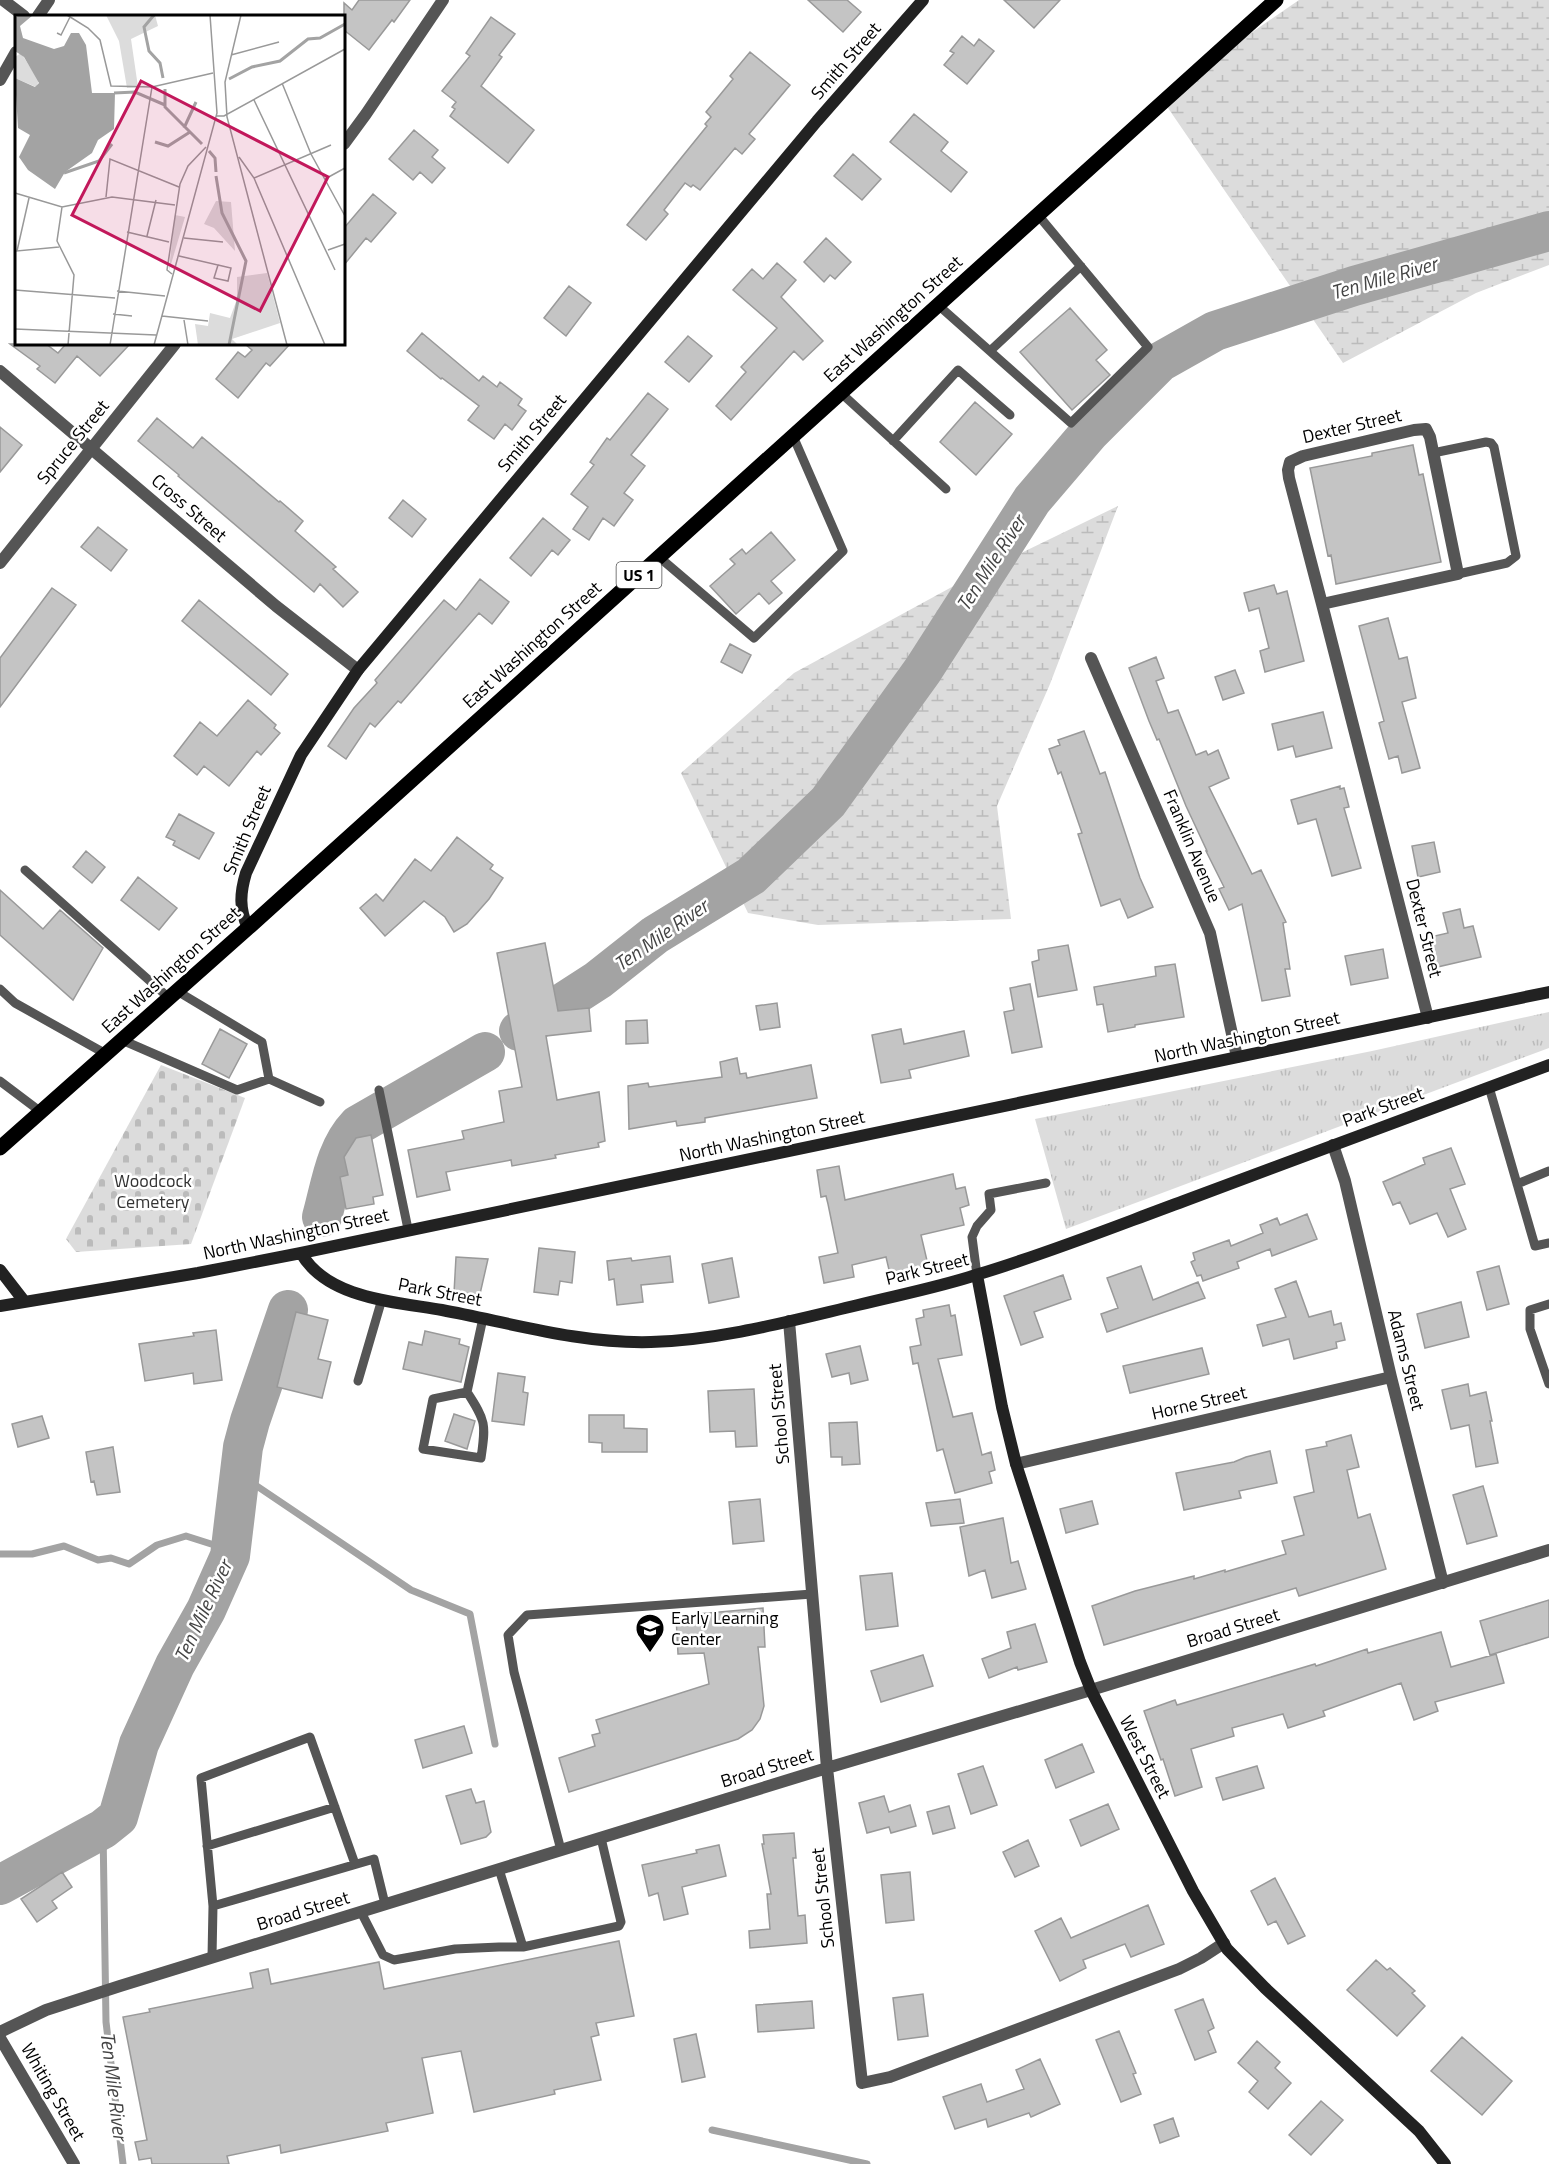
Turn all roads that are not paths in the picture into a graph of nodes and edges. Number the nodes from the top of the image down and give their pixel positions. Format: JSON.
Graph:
{"nodes":[{"id":1,"x":3,"y":0,"type":"edge"},
{"id":2,"x":49,"y":0,"type":"edge"},
{"id":3,"x":443,"y":0,"type":"edge"},
{"id":4,"x":923,"y":0,"type":"edge"},
{"id":5,"x":1276,"y":0,"type":"edge"},
{"id":6,"x":23,"y":15,"type":"edge"},
{"id":7,"x":39,"y":15,"type":"edge"},
{"id":8,"x":15,"y":54,"type":"edge"},
{"id":9,"x":0,"y":80,"type":"edge"},
{"id":10,"x":345,"y":143,"type":"edge"},
{"id":11,"x":1038,"y":215,"type":"junction"},
{"id":12,"x":1081,"y":266,"type":"junction"},
{"id":13,"x":938,"y":305,"type":"junction"},
{"id":14,"x":174,"y":345,"type":"edge"},
{"id":15,"x":990,"y":351,"type":"junction"},
{"id":16,"x":0,"y":371,"type":"edge"},
{"id":17,"x":841,"y":393,"type":"junction"},
{"id":18,"x":1010,"y":415,"type":"dead end"},
{"id":19,"x":793,"y":436,"type":"junction"},
{"id":20,"x":893,"y":441,"type":"junction"},
{"id":21,"x":91,"y":447,"type":"junction"},
{"id":22,"x":1433,"y":453,"type":"junction"},
{"id":23,"x":946,"y":489,"type":"dead end"},
{"id":24,"x":659,"y":556,"type":"junction"},
{"id":25,"x":0,"y":563,"type":"edge"},
{"id":26,"x":1458,"y":574,"type":"junction"},
{"id":27,"x":1322,"y":604,"type":"junction"},
{"id":28,"x":1091,"y":658,"type":"dead end"},
{"id":29,"x":358,"y":670,"type":"junction"},
{"id":30,"x":25,"y":870,"type":"dead end"},
{"id":31,"x":248,"y":928,"type":"junction"},
{"id":32,"x":0,"y":989,"type":"edge"},
{"id":33,"x":1549,"y":992,"type":"edge"},
{"id":34,"x":173,"y":995,"type":"junction"},
{"id":35,"x":1428,"y":1018,"type":"junction"},
{"id":36,"x":122,"y":1040,"type":"junction"},
{"id":37,"x":106,"y":1054,"type":"junction"},
{"id":38,"x":1237,"y":1057,"type":"junction"},
{"id":39,"x":1549,"y":1065,"type":"edge"},
{"id":40,"x":269,"y":1079,"type":"junction"},
{"id":41,"x":0,"y":1081,"type":"edge"},
{"id":42,"x":1489,"y":1087,"type":"junction"},
{"id":43,"x":379,"y":1090,"type":"dead end"},
{"id":44,"x":320,"y":1102,"type":"dead end"},
{"id":45,"x":41,"y":1112,"type":"junction"},
{"id":46,"x":1333,"y":1145,"type":"junction"},
{"id":47,"x":0,"y":1148,"type":"edge"},
{"id":48,"x":1549,"y":1171,"type":"edge"},
{"id":49,"x":1046,"y":1182,"type":"dead end"},
{"id":50,"x":1517,"y":1184,"type":"junction"},
{"id":51,"x":408,"y":1229,"type":"junction"},
{"id":52,"x":1549,"y":1243,"type":"edge"},
{"id":53,"x":301,"y":1253,"type":"junction"},
{"id":54,"x":0,"y":1270,"type":"edge"},
{"id":55,"x":977,"y":1275,"type":"junction"},
{"id":56,"x":382,"y":1299,"type":"junction"},
{"id":57,"x":24,"y":1300,"type":"junction"},
{"id":58,"x":1549,"y":1305,"type":"edge"},
{"id":59,"x":0,"y":1306,"type":"edge"},
{"id":60,"x":483,"y":1318,"type":"junction"},
{"id":61,"x":789,"y":1321,"type":"junction"},
{"id":62,"x":1391,"y":1377,"type":"junction"},
{"id":63,"x":358,"y":1381,"type":"dead end"},
{"id":64,"x":1549,"y":1384,"type":"edge"},
{"id":65,"x":467,"y":1392,"type":"junction"},
{"id":66,"x":1016,"y":1464,"type":"junction"},
{"id":67,"x":1549,"y":1550,"type":"edge"},
{"id":68,"x":1443,"y":1582,"type":"junction"},
{"id":69,"x":813,"y":1594,"type":"junction"},
{"id":70,"x":1091,"y":1690,"type":"junction"},
{"id":71,"x":827,"y":1768,"type":"junction"},
{"id":72,"x":335,"y":1807,"type":"junction"},
{"id":73,"x":601,"y":1838,"type":"junction"},
{"id":74,"x":207,"y":1846,"type":"junction"},
{"id":75,"x":561,"y":1850,"type":"junction"},
{"id":76,"x":355,"y":1864,"type":"junction"},
{"id":77,"x":499,"y":1869,"type":"junction"},
{"id":78,"x":385,"y":1904,"type":"junction"},
{"id":79,"x":213,"y":1906,"type":"junction"},
{"id":80,"x":361,"y":1912,"type":"junction"},
{"id":81,"x":1224,"y":1943,"type":"junction"},
{"id":82,"x":523,"y":1947,"type":"junction"},
{"id":83,"x":212,"y":1958,"type":"junction"},
{"id":84,"x":0,"y":2032,"type":"edge"},
{"id":85,"x":0,"y":2038,"type":"edge"},
{"id":86,"x":74,"y":2164,"type":"edge"},
{"id":87,"x":1445,"y":2164,"type":"edge"}],
"edges":[{"from":1,"to":6,"type":"street"},
{"from":2,"to":7,"type":"street"},
{"from":3,"to":10,"type":"street"},
{"from":4,"to":29,"type":"street","name":"Smith Street"},
{"from":5,"to":11,"type":"main road","name":"East Washington Street","number":"US 1"},
{"from":8,"to":9,"type":"street"},
{"from":11,"to":12,"type":"lane"},
{"from":11,"to":13,"type":"main road","name":"East Washington Street","number":"US 1"},
{"from":12,"to":15,"type":"lane"},
{"from":12,"to":15,"type":"lane"},
{"from":13,"to":15,"type":"lane"},
{"from":13,"to":17,"type":"main road","name":"East Washington Street","number":"US 1"},
{"from":14,"to":21,"type":"street","name":"Spruce Street"},
{"from":16,"to":21,"type":"street","name":"Cross Street"},
{"from":17,"to":19,"type":"main road","name":"East Washington Street","number":"US 1"},
{"from":17,"to":20,"type":"lane"},
{"from":18,"to":20,"type":"lane"},
{"from":19,"to":24,"type":"main road","name":"East Washington Street","number":"US 1"},
{"from":19,"to":24,"type":"lane"},
{"from":20,"to":23,"type":"lane"},
{"from":21,"to":25,"type":"street","name":"Spruce Street"},
{"from":21,"to":29,"type":"street","name":"Cross Street"},
{"from":22,"to":26,"type":"street","name":"Dexter Street"},
{"from":22,"to":26,"type":"lane"},
{"from":22,"to":27,"type":"street","name":"Dexter Street"},
{"from":24,"to":31,"type":"main road","name":"East Washington Street","number":"US 1"},
{"from":26,"to":27,"type":"street"},
{"from":27,"to":35,"type":"street","name":"Dexter Street"},
{"from":28,"to":38,"type":"street","name":"Franklin Avenue"},
{"from":29,"to":31,"type":"street","name":"Smith Street"},
{"from":30,"to":34,"type":"lane"},
{"from":31,"to":34,"type":"main road","name":"East Washington Street","number":"US 1"},
{"from":32,"to":37,"type":"lane"},
{"from":33,"to":35,"type":"street","name":"North Washington Street"},
{"from":34,"to":36,"type":"main road","name":"East Washington Street","number":"US 1"},
{"from":34,"to":40,"type":"lane"},
{"from":35,"to":38,"type":"street","name":"North Washington Street"},
{"from":36,"to":37,"type":"main road","name":"East Washington Street","number":"US 1"},
{"from":36,"to":40,"type":"lane"},
{"from":37,"to":45,"type":"main road","name":"East Washington Street","number":"US 1"},
{"from":38,"to":51,"type":"street","name":"North Washington Street"},
{"from":39,"to":42,"type":"street","name":"Park Street"},
{"from":40,"to":44,"type":"lane"},
{"from":41,"to":45,"type":"lane"},
{"from":42,"to":46,"type":"street","name":"Park Street"},
{"from":42,"to":50,"type":"lane"},
{"from":43,"to":51,"type":"lane"},
{"from":45,"to":47,"type":"main road","name":"East Washington Street","number":"US 1"},
{"from":46,"to":55,"type":"street","name":"Park Street"},
{"from":46,"to":62,"type":"street","name":"Adams Street"},
{"from":48,"to":50,"type":"lane"},
{"from":49,"to":55,"type":"lane"},
{"from":50,"to":52,"type":"lane"},
{"from":51,"to":53,"type":"street","name":"North Washington Street"},
{"from":53,"to":56,"type":"street","name":"Park Street"},
{"from":53,"to":57,"type":"street","name":"North Washington Street"},
{"from":54,"to":57,"type":"street"},
{"from":55,"to":61,"type":"street","name":"Park Street"},
{"from":55,"to":66,"type":"street","name":"West Street"},
{"from":56,"to":60,"type":"street","name":"Park Street"},
{"from":56,"to":63,"type":"lane"},
{"from":57,"to":59,"type":"street","name":"North Washington Street"},
{"from":58,"to":64,"type":"lane"},
{"from":60,"to":61,"type":"street","name":"Park Street"},
{"from":60,"to":65,"type":"lane"},
{"from":61,"to":69,"type":"street","name":"School Street"},
{"from":62,"to":66,"type":"street","name":"Horne Street"},
{"from":62,"to":68,"type":"street","name":"Adams Street"},
{"from":65,"to":65,"type":"lane"},
{"from":66,"to":70,"type":"street","name":"West Street"},
{"from":67,"to":68,"type":"street","name":"Broad Street"},
{"from":68,"to":70,"type":"street","name":"Broad Street"},
{"from":69,"to":71,"type":"street","name":"School Street"},
{"from":69,"to":75,"type":"lane"},
{"from":70,"to":71,"type":"street","name":"Broad Street"},
{"from":70,"to":81,"type":"street","name":"West Street"},
{"from":71,"to":73,"type":"street","name":"Broad Street"},
{"from":71,"to":81,"type":"street","name":"School Street"},
{"from":72,"to":74,"type":"lane"},
{"from":72,"to":74,"type":"lane"},
{"from":72,"to":76,"type":"lane"},
{"from":73,"to":75,"type":"street","name":"Broad Street"},
{"from":73,"to":82,"type":"lane"},
{"from":74,"to":79,"type":"lane"},
{"from":75,"to":77,"type":"street","name":"Broad Street"},
{"from":76,"to":78,"type":"lane"},
{"from":76,"to":79,"type":"lane"},
{"from":77,"to":78,"type":"street","name":"Broad Street"},
{"from":77,"to":82,"type":"lane"},
{"from":78,"to":80,"type":"street","name":"Broad Street"},
{"from":79,"to":83,"type":"lane"},
{"from":80,"to":82,"type":"lane"},
{"from":80,"to":83,"type":"street","name":"Broad Street"},
{"from":81,"to":87,"type":"street","name":"West Street"},
{"from":83,"to":84,"type":"street","name":"Broad Street"},
{"from":85,"to":86,"type":"street","name":"Whiting Street"}]}
